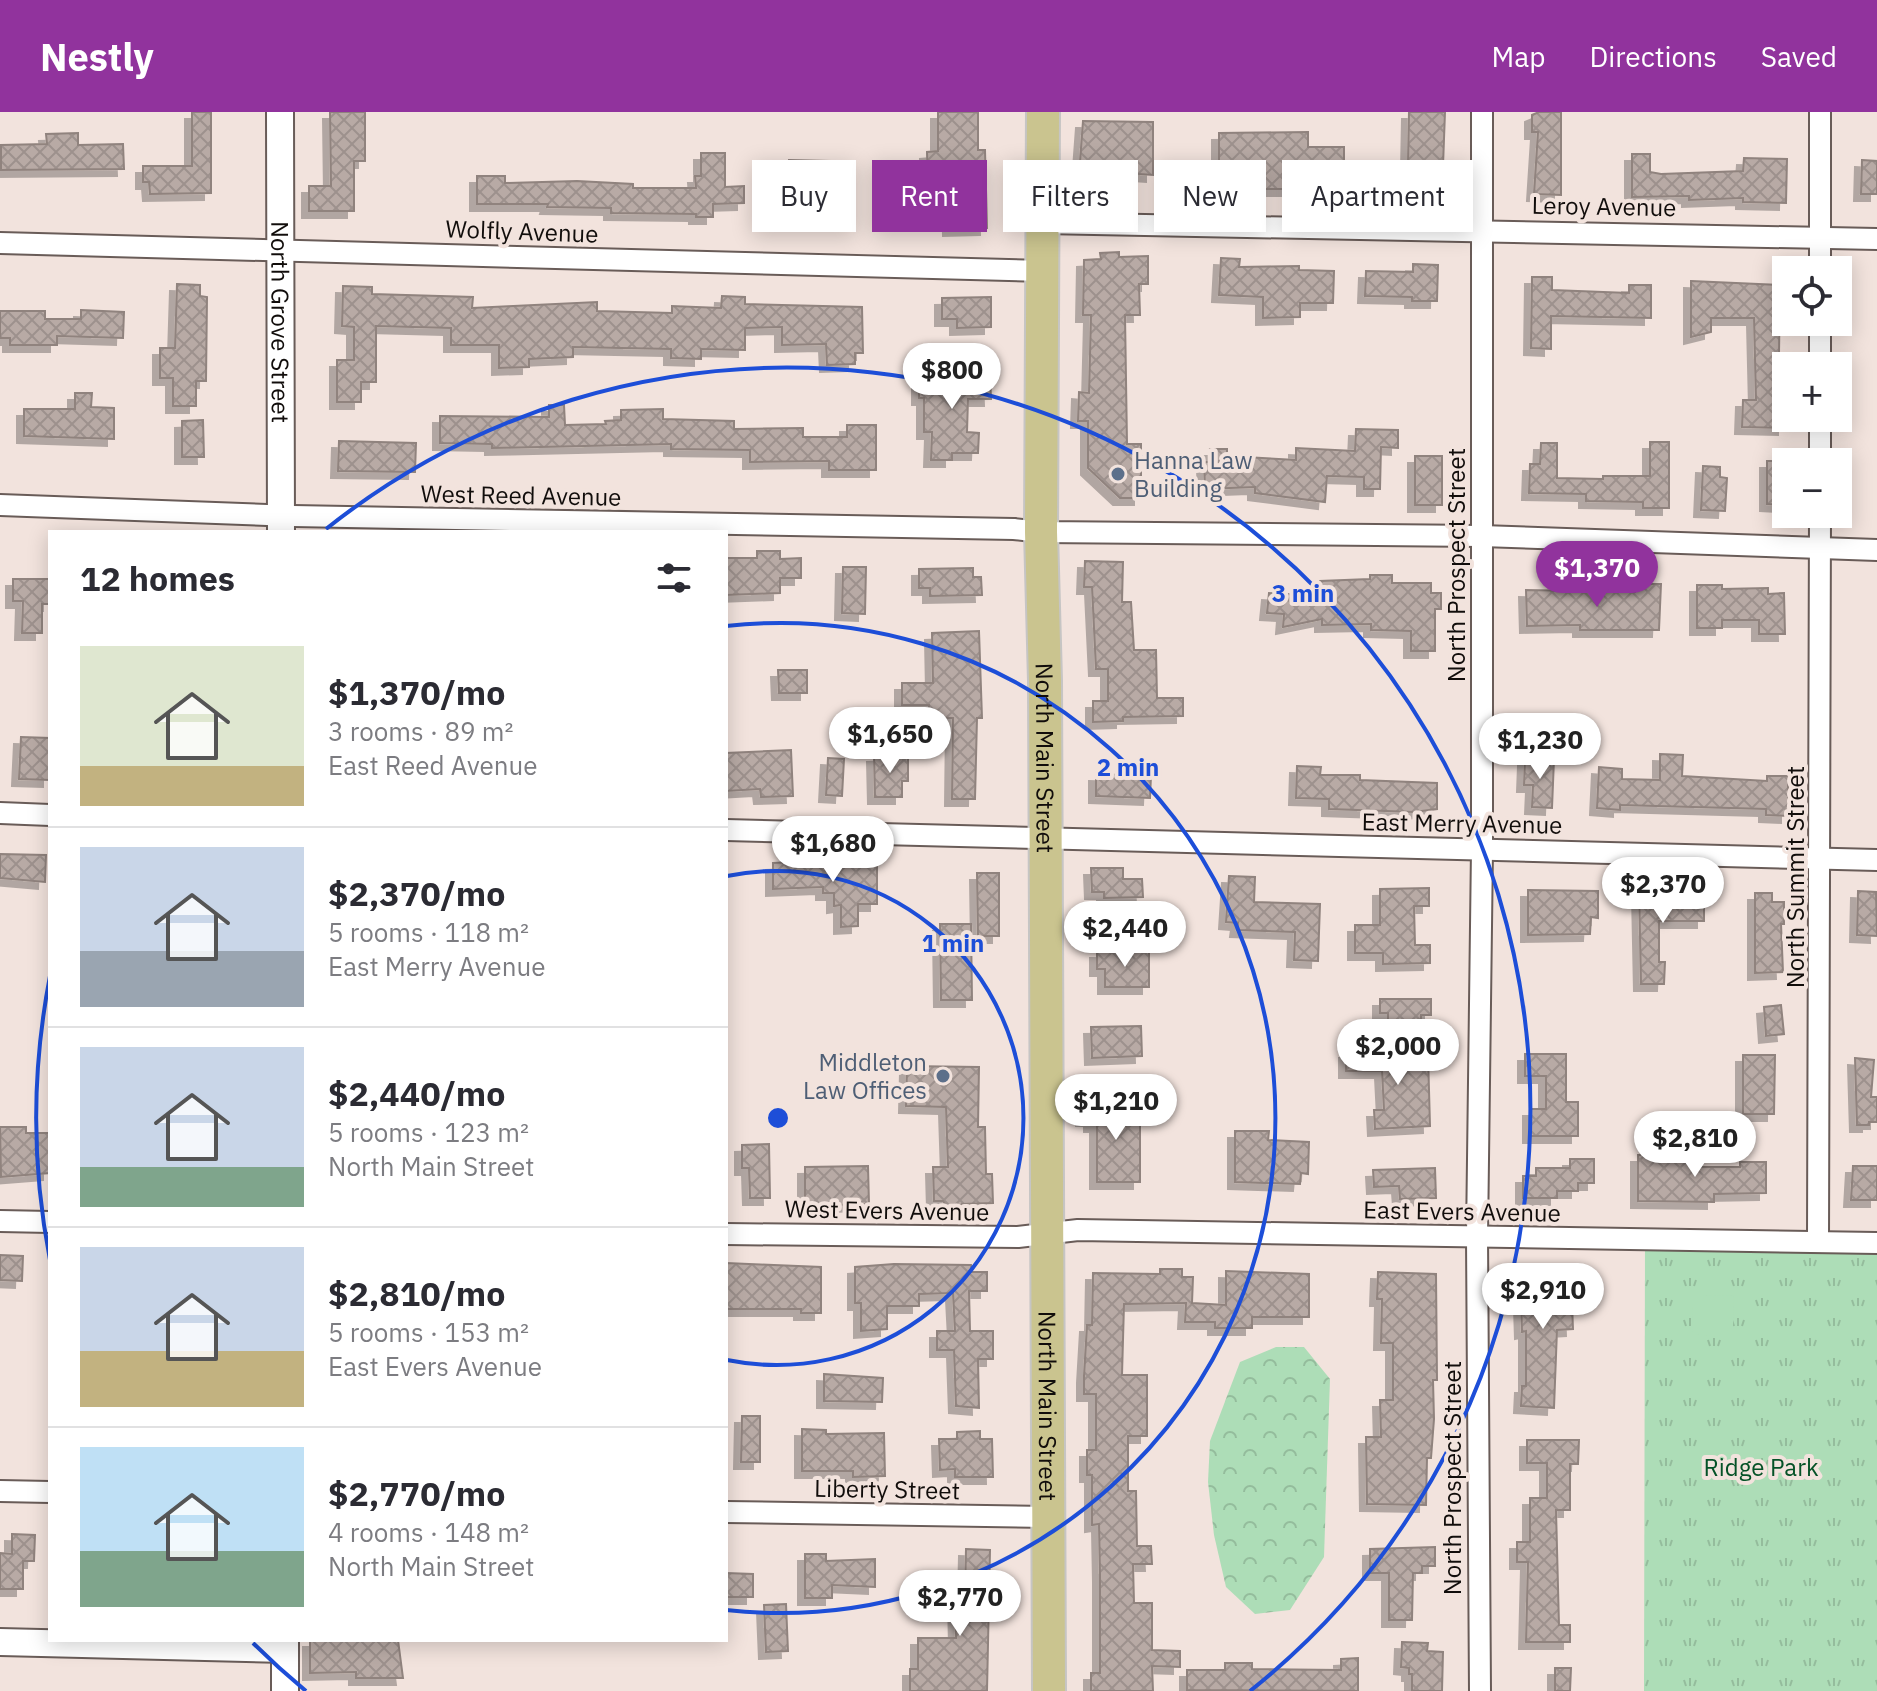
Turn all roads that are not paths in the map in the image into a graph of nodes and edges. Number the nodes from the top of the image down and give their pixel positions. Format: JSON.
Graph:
{"nodes":[{"id":1,"x":280,"y":112,"type":"edge"},
{"id":2,"x":1043,"y":112,"type":"edge"},
{"id":3,"x":1482,"y":112,"type":"edge"},
{"id":4,"x":1820,"y":112,"type":"edge"},
{"id":5,"x":1043,"y":160,"type":"edge"},
{"id":6,"x":1138,"y":225,"type":"edge"},
{"id":7,"x":1481,"y":230,"type":"junction"},
{"id":8,"x":1043,"y":232,"type":"edge"},
{"id":9,"x":1819,"y":237,"type":"junction"},
{"id":10,"x":1877,"y":239,"type":"edge"},
{"id":11,"x":0,"y":243,"type":"edge"},
{"id":12,"x":280,"y":249,"type":"junction"},
{"id":13,"x":1820,"y":256,"type":"edge"},
{"id":14,"x":1043,"y":271,"type":"junction"},
{"id":15,"x":0,"y":505,"type":"edge"},
{"id":16,"x":281,"y":524,"type":"edge"},
{"id":17,"x":1820,"y":528,"type":"edge"},
{"id":18,"x":1041,"y":532,"type":"junction"},
{"id":19,"x":1482,"y":536,"type":"junction"},
{"id":20,"x":1820,"y":549,"type":"junction"},
{"id":21,"x":1877,"y":550,"type":"edge"},
{"id":22,"x":0,"y":813,"type":"edge"},
{"id":23,"x":48,"y":815,"type":"edge"},
{"id":24,"x":728,"y":830,"type":"edge"},
{"id":25,"x":1046,"y":839,"type":"junction"},
{"id":26,"x":1482,"y":849,"type":"junction"},
{"id":27,"x":1821,"y":859,"type":"junction"},
{"id":28,"x":1877,"y":860,"type":"edge"},
{"id":29,"x":0,"y":1221,"type":"edge"},
{"id":30,"x":48,"y":1222,"type":"edge"},
{"id":31,"x":728,"y":1234,"type":"edge"},
{"id":32,"x":1047,"y":1234,"type":"junction"},
{"id":33,"x":1477,"y":1237,"type":"junction"},
{"id":34,"x":1818,"y":1241,"type":"junction"},
{"id":35,"x":1877,"y":1243,"type":"edge"},
{"id":36,"x":0,"y":1491,"type":"edge"},
{"id":37,"x":48,"y":1492,"type":"edge"},
{"id":38,"x":728,"y":1512,"type":"edge"},
{"id":39,"x":1047,"y":1517,"type":"junction"},
{"id":40,"x":0,"y":1642,"type":"edge"},
{"id":41,"x":285,"y":1644,"type":"edge"},
{"id":42,"x":285,"y":1691,"type":"edge"},
{"id":43,"x":1049,"y":1691,"type":"edge"},
{"id":44,"x":1480,"y":1691,"type":"edge"}],
"edges":[{"from":1,"to":12,"type":"street","name":"North Grove Street"},
{"from":2,"to":5,"type":"main road","name":"North Main Street"},
{"from":3,"to":7,"type":"street","name":"North Prospect Street"},
{"from":4,"to":9,"type":"street"},
{"from":6,"to":7,"type":"street","name":"Leroy Avenue"},
{"from":7,"to":9,"type":"street","name":"Leroy Avenue"},
{"from":7,"to":19,"type":"street","name":"North Prospect Street"},
{"from":8,"to":14,"type":"main road","name":"North Main Street"},
{"from":9,"to":10,"type":"street","name":"Leroy Avenue"},
{"from":9,"to":13,"type":"street"},
{"from":11,"to":12,"type":"street","name":"Wolfly Avenue"},
{"from":12,"to":14,"type":"street","name":"Wolfly Avenue"},
{"from":12,"to":16,"type":"street","name":"North Grove Street"},
{"from":14,"to":18,"type":"main road","name":"North Main Street"},
{"from":15,"to":16,"type":"street","name":"West Reed Avenue"},
{"from":16,"to":18,"type":"street","name":"West Reed Avenue"},
{"from":17,"to":20,"type":"street","name":"North Summit Street"},
{"from":18,"to":19,"type":"street","name":"West Reed Avenue"},
{"from":18,"to":25,"type":"main road","name":"North Main Street"},
{"from":19,"to":20,"type":"street","name":"West Reed Avenue"},
{"from":19,"to":26,"type":"street","name":"North Prospect Street"},
{"from":20,"to":21,"type":"street","name":"West Reed Avenue"},
{"from":20,"to":27,"type":"street","name":"North Summit Street"},
{"from":22,"to":23,"type":"street"},
{"from":24,"to":25,"type":"street","name":"East Merry Avenue"},
{"from":25,"to":26,"type":"street","name":"East Merry Avenue"},
{"from":25,"to":32,"type":"main road","name":"North Main Street"},
{"from":26,"to":27,"type":"street","name":"East Merry Avenue"},
{"from":26,"to":33,"type":"street","name":"North Prospect Street"},
{"from":27,"to":28,"type":"street","name":"East Merry Avenue"},
{"from":27,"to":34,"type":"street","name":"North Summit Street"},
{"from":29,"to":30,"type":"street"},
{"from":31,"to":32,"type":"street","name":"West Evers Avenue"},
{"from":32,"to":33,"type":"street","name":"East Evers Avenue"},
{"from":32,"to":39,"type":"main road","name":"North Main Street"},
{"from":33,"to":34,"type":"street","name":"East Evers Avenue"},
{"from":33,"to":44,"type":"street","name":"North Prospect Street"},
{"from":34,"to":35,"type":"street","name":"East Evers Avenue"},
{"from":36,"to":37,"type":"street"},
{"from":38,"to":39,"type":"street","name":"Liberty Street"},
{"from":39,"to":43,"type":"main road","name":"North Main Street"},
{"from":40,"to":41,"type":"street"},
{"from":41,"to":42,"type":"street"}]}
